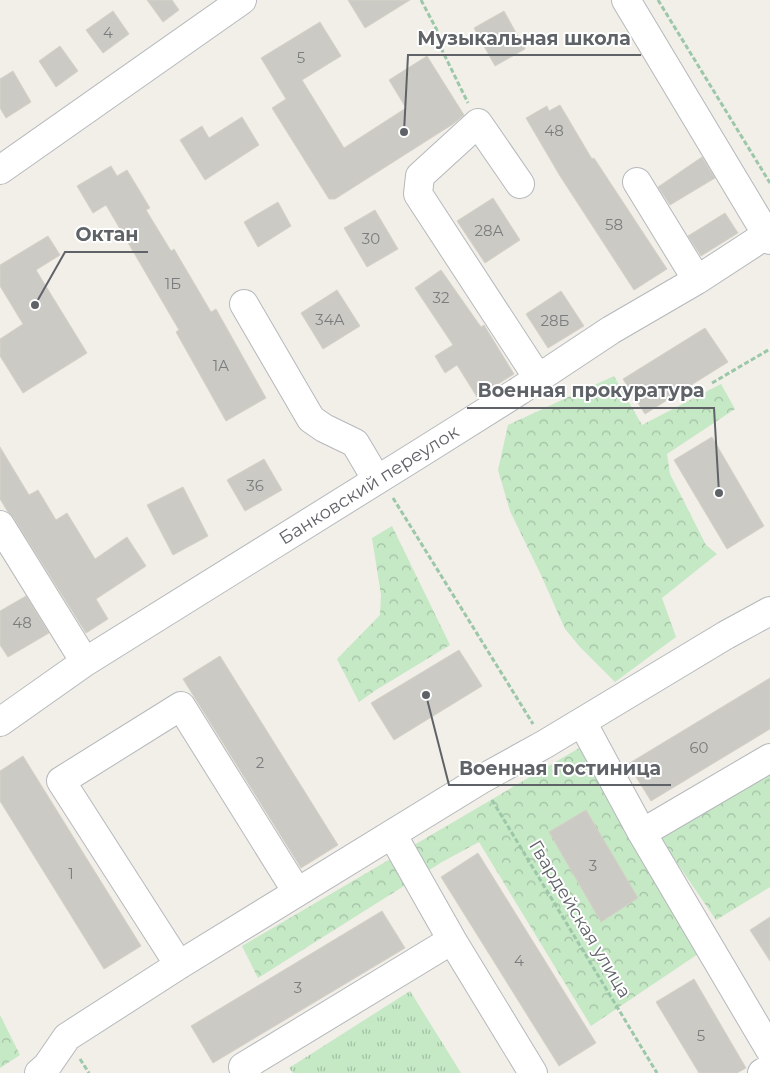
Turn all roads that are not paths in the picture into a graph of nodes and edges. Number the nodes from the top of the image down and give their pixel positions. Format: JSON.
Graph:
{"nodes":[{"id":1,"x":242,"y":0,"type":"edge"},
{"id":2,"x":626,"y":0,"type":"edge"},
{"id":3,"x":0,"y":170,"type":"edge"},
{"id":4,"x":638,"y":182,"type":"dead end"},
{"id":5,"x":520,"y":184,"type":"dead end"},
{"id":6,"x":768,"y":238,"type":"edge"},
{"id":7,"x":697,"y":280,"type":"junction"},
{"id":8,"x":244,"y":304,"type":"dead end"},
{"id":9,"x":538,"y":378,"type":"junction"},
{"id":10,"x":379,"y":479,"type":"junction"},
{"id":11,"x":0,"y":526,"type":"edge"},
{"id":12,"x":770,"y":611,"type":"edge"},
{"id":13,"x":85,"y":662,"type":"junction"},
{"id":14,"x":0,"y":722,"type":"edge"},
{"id":15,"x":582,"y":722,"type":"junction"},
{"id":16,"x":770,"y":758,"type":"edge"},
{"id":17,"x":642,"y":833,"type":"junction"},
{"id":18,"x":392,"y":834,"type":"junction"},
{"id":19,"x":297,"y":892,"type":"junction"},
{"id":20,"x":452,"y":940,"type":"junction"},
{"id":21,"x":179,"y":965,"type":"junction"},
{"id":22,"x":770,"y":1050,"type":"edge"},
{"id":23,"x":770,"y":1068,"type":"edge"},
{"id":24,"x":46,"y":1071,"type":"edge"},
{"id":25,"x":247,"y":1073,"type":"edge"},
{"id":26,"x":533,"y":1073,"type":"edge"},
{"id":27,"x":762,"y":1073,"type":"edge"}],
"edges":[{"from":1,"to":3,"type":"street"},
{"from":2,"to":6,"type":"street"},
{"from":4,"to":7,"type":"street"},
{"from":5,"to":9,"type":"street"},
{"from":6,"to":7,"type":"street","name":"Банковский переулок"},
{"from":7,"to":9,"type":"street","name":"Банковский переулок"},
{"from":8,"to":10,"type":"street"},
{"from":9,"to":10,"type":"street","name":"Банковский переулок"},
{"from":10,"to":13,"type":"street","name":"Банковский переулок"},
{"from":11,"to":13,"type":"street"},
{"from":12,"to":15,"type":"street"},
{"from":13,"to":14,"type":"street","name":"Банковский переулок"},
{"from":15,"to":17,"type":"street"},
{"from":15,"to":18,"type":"street"},
{"from":16,"to":17,"type":"street"},
{"from":17,"to":22,"type":"street"},
{"from":18,"to":19,"type":"street"},
{"from":18,"to":20,"type":"street"},
{"from":19,"to":21,"type":"street"},
{"from":19,"to":21,"type":"street"},
{"from":20,"to":25,"type":"street"},
{"from":20,"to":26,"type":"street"},
{"from":21,"to":24,"type":"street"},
{"from":23,"to":27,"type":"street"}]}
